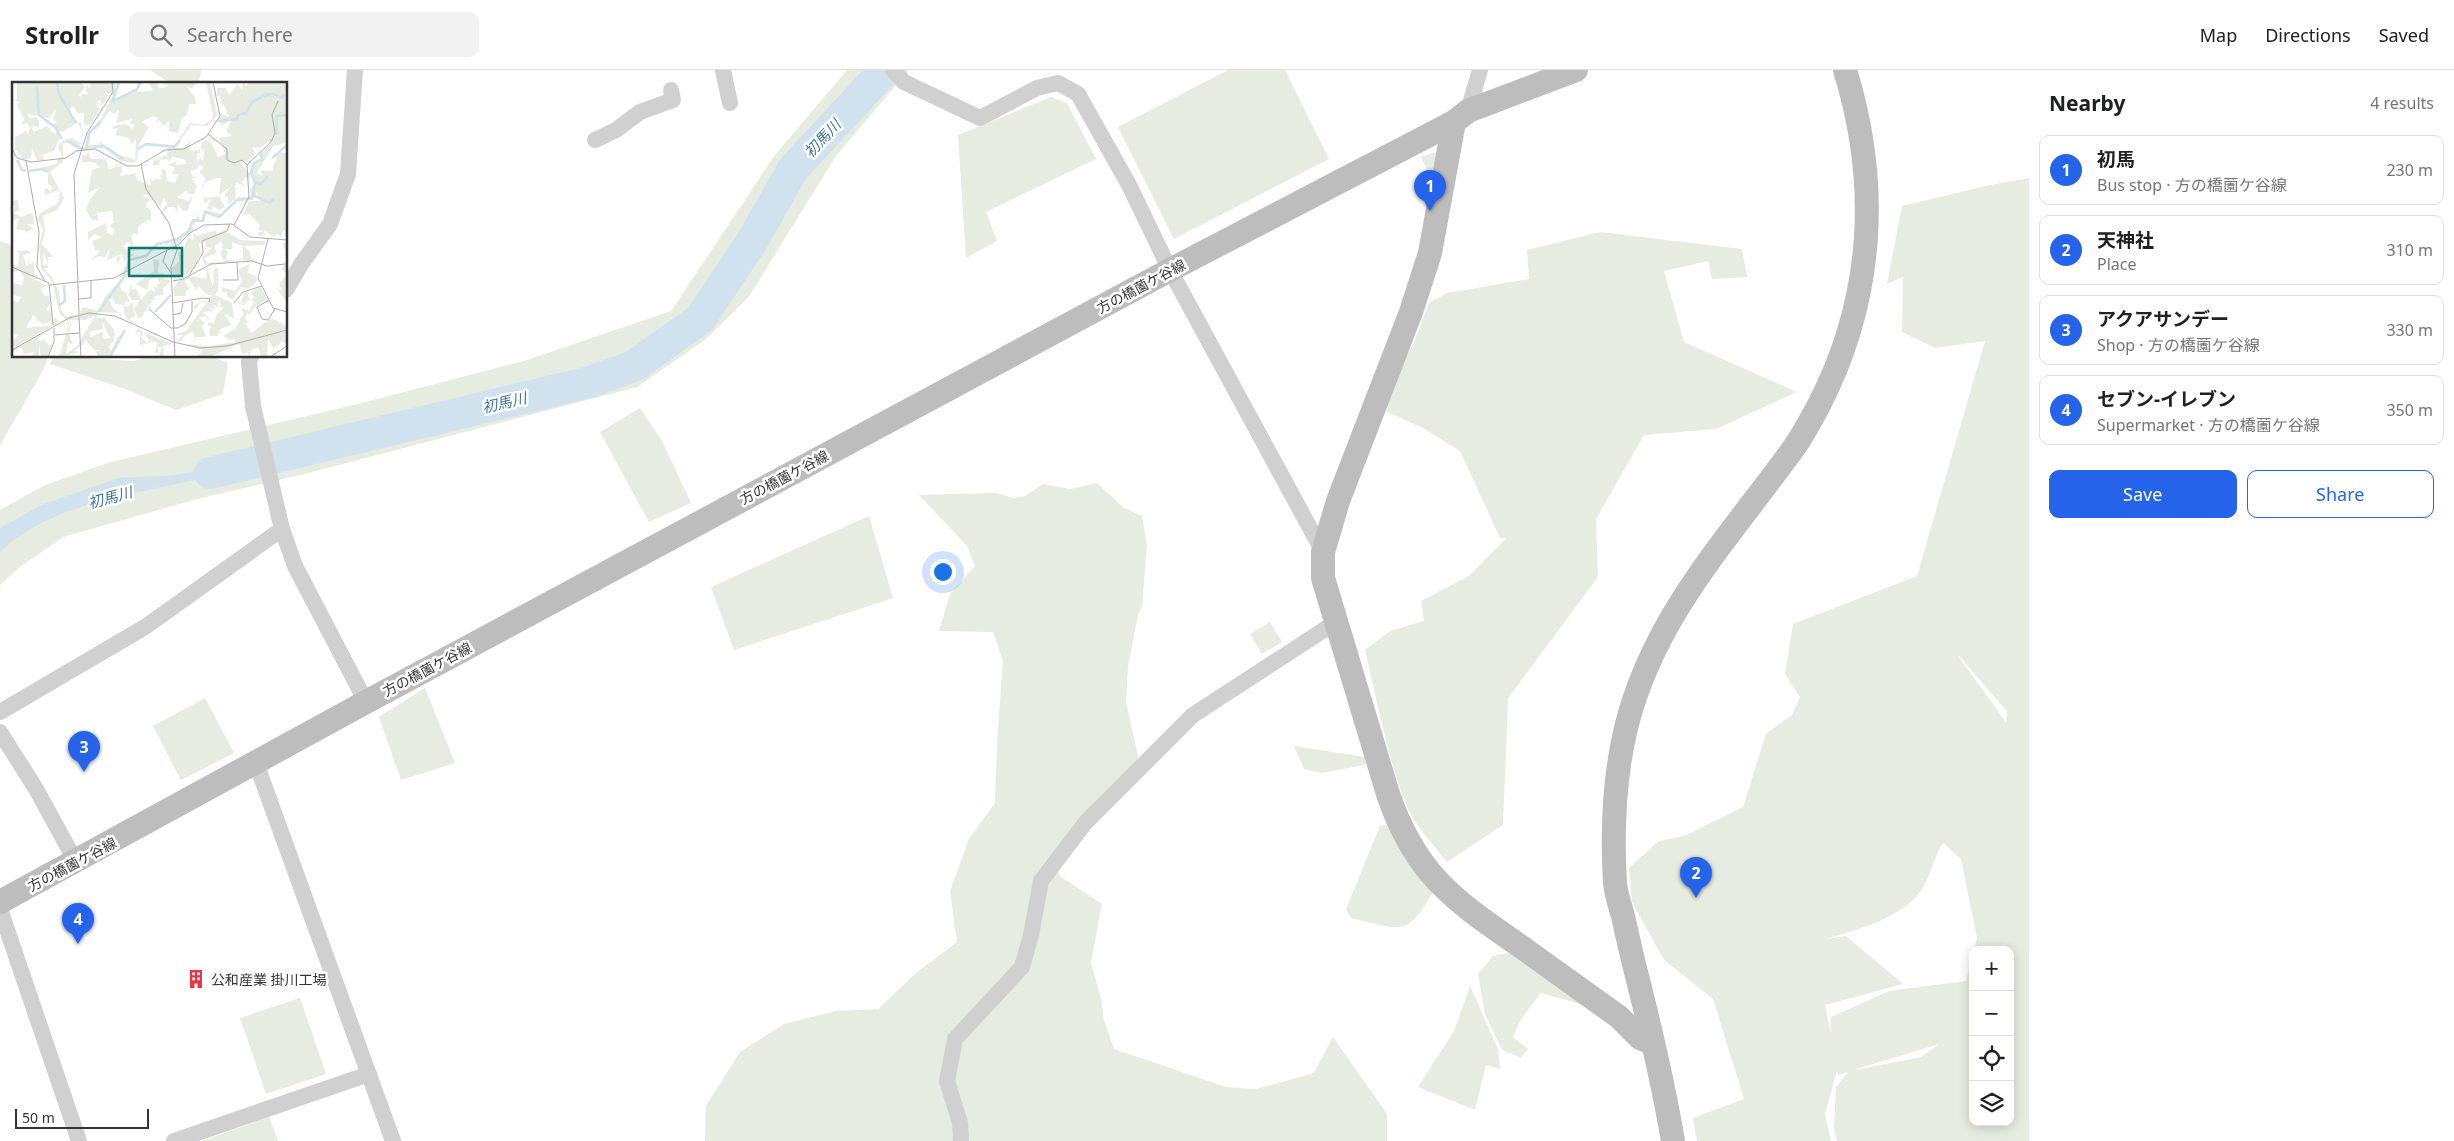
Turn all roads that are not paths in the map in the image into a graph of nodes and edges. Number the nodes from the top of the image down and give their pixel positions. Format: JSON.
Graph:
{"nodes":[{"id":1,"x":355,"y":70,"type":"edge"},
{"id":2,"x":722,"y":70,"type":"edge"},
{"id":3,"x":893,"y":70,"type":"edge"},
{"id":4,"x":1480,"y":70,"type":"edge"},
{"id":5,"x":1576,"y":70,"type":"edge"},
{"id":6,"x":1846,"y":70,"type":"edge"},
{"id":7,"x":671,"y":90,"type":"dead end"},
{"id":8,"x":730,"y":103,"type":"dead end"},
{"id":9,"x":1461,"y":116,"type":"junction"},
{"id":10,"x":595,"y":140,"type":"dead end"},
{"id":11,"x":1170,"y":270,"type":"junction"},
{"id":12,"x":288,"y":287,"type":"edge"},
{"id":13,"x":250,"y":358,"type":"edge"},
{"id":14,"x":282,"y":530,"type":"junction"},
{"id":15,"x":1323,"y":552,"type":"junction"},
{"id":16,"x":1336,"y":622,"type":"junction"},
{"id":17,"x":366,"y":702,"type":"junction"},
{"id":18,"x":0,"y":712,"type":"edge"},
{"id":19,"x":0,"y":732,"type":"edge"},
{"id":20,"x":256,"y":762,"type":"junction"},
{"id":21,"x":76,"y":862,"type":"junction"},
{"id":22,"x":0,"y":902,"type":"edge"},
{"id":23,"x":0,"y":909,"type":"edge"},
{"id":24,"x":1653,"y":1043,"type":"junction"},
{"id":25,"x":368,"y":1074,"type":"junction"},
{"id":26,"x":80,"y":1141,"type":"edge"},
{"id":27,"x":174,"y":1141,"type":"edge"},
{"id":28,"x":393,"y":1141,"type":"edge"},
{"id":29,"x":961,"y":1141,"type":"edge"},
{"id":30,"x":1673,"y":1141,"type":"edge"}],
"edges":[{"from":1,"to":12,"type":"street"},
{"from":2,"to":8,"type":"street"},
{"from":3,"to":11,"type":"street"},
{"from":4,"to":9,"type":"street"},
{"from":5,"to":9,"type":"street","name":"方の橋薗ケ谷線"},
{"from":6,"to":24,"type":"street"},
{"from":7,"to":10,"type":"street"},
{"from":9,"to":11,"type":"street","name":"方の橋薗ケ谷線"},
{"from":9,"to":15,"type":"street"},
{"from":11,"to":15,"type":"street"},
{"from":11,"to":17,"type":"street","name":"方の橋薗ケ谷線"},
{"from":13,"to":14,"type":"street"},
{"from":14,"to":17,"type":"street"},
{"from":14,"to":18,"type":"street"},
{"from":15,"to":16,"type":"street"},
{"from":16,"to":24,"type":"street"},
{"from":16,"to":29,"type":"street"},
{"from":17,"to":20,"type":"street","name":"方の橋薗ケ谷線"},
{"from":19,"to":21,"type":"street"},
{"from":20,"to":21,"type":"street","name":"方の橋薗ケ谷線"},
{"from":20,"to":25,"type":"street"},
{"from":21,"to":22,"type":"street","name":"方の橋薗ケ谷線"},
{"from":23,"to":26,"type":"street"},
{"from":24,"to":30,"type":"street"},
{"from":25,"to":27,"type":"street"},
{"from":25,"to":28,"type":"street"}]}
